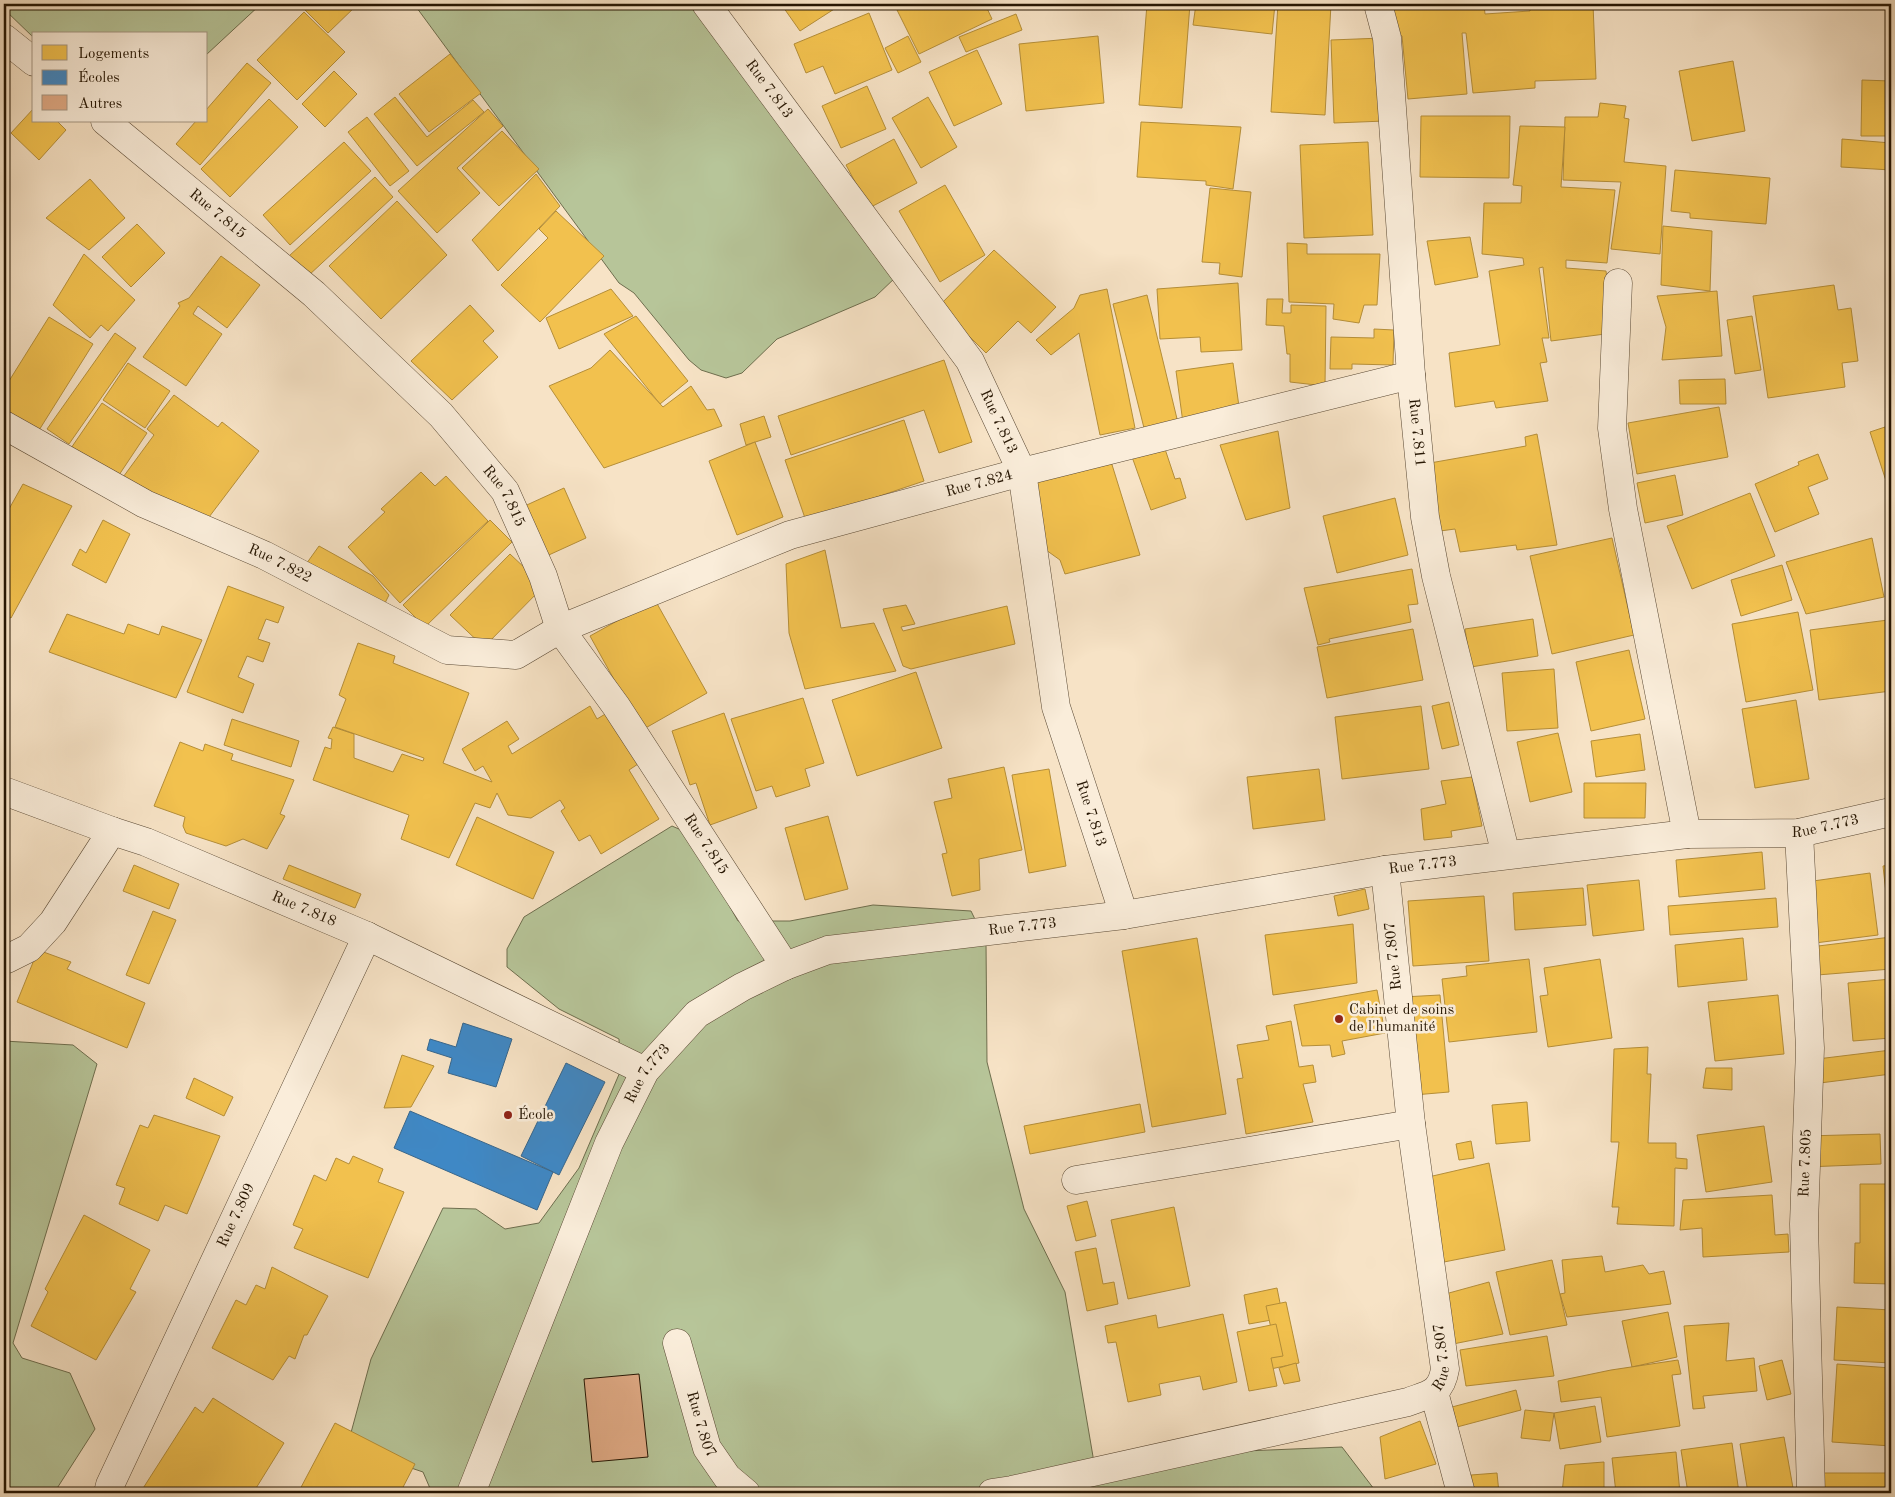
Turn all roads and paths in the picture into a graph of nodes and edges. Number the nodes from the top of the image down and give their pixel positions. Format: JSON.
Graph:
{"nodes":[{"id":1,"x":706,"y":4,"type":"edge"},
{"id":2,"x":1378,"y":4,"type":"edge"},
{"id":3,"x":4,"y":38,"type":"edge"},
{"id":4,"x":32,"y":60,"type":"edge"},
{"id":5,"x":107,"y":122,"type":"edge"},
{"id":6,"x":1618,"y":283,"type":"dead end"},
{"id":7,"x":1411,"y":375,"type":"junction"},
{"id":8,"x":4,"y":425,"type":"edge"},
{"id":9,"x":1022,"y":472,"type":"junction"},
{"id":10,"x":560,"y":629,"type":"junction"},
{"id":11,"x":4,"y":791,"type":"edge"},
{"id":12,"x":1891,"y":812,"type":"edge"},
{"id":13,"x":112,"y":831,"type":"junction"},
{"id":14,"x":1799,"y":833,"type":"junction"},
{"id":15,"x":1687,"y":834,"type":"junction"},
{"id":16,"x":1506,"y":855,"type":"junction"},
{"id":17,"x":1385,"y":870,"type":"junction"},
{"id":18,"x":1124,"y":915,"type":"junction"},
{"id":19,"x":367,"y":936,"type":"junction"},
{"id":20,"x":4,"y":958,"type":"edge"},
{"id":21,"x":785,"y":966,"type":"junction"},
{"id":22,"x":645,"y":1071,"type":"junction"},
{"id":23,"x":1411,"y":1124,"type":"junction"},
{"id":24,"x":1076,"y":1180,"type":"dead end"},
{"id":25,"x":677,"y":1343,"type":"dead end"},
{"id":26,"x":1434,"y":1392,"type":"junction"},
{"id":27,"x":108,"y":1493,"type":"edge"},
{"id":28,"x":471,"y":1493,"type":"edge"},
{"id":29,"x":746,"y":1493,"type":"edge"},
{"id":30,"x":992,"y":1493,"type":"edge"},
{"id":31,"x":1461,"y":1493,"type":"edge"},
{"id":32,"x":1811,"y":1493,"type":"edge"}],
"edges":[{"from":1,"to":9,"type":"street","name":"Rue 7.813"},
{"from":2,"to":7,"type":"street","name":"Rue 7.811"},
{"from":3,"to":4,"type":"street"},
{"from":5,"to":10,"type":"street","name":"Rue 7.815"},
{"from":6,"to":15,"type":"street"},
{"from":7,"to":9,"type":"street","name":"Rue 7.824"},
{"from":7,"to":16,"type":"street","name":"Rue 7.811"},
{"from":8,"to":10,"type":"street","name":"Rue 7.822"},
{"from":9,"to":10,"type":"street","name":"Rue 7.824"},
{"from":9,"to":18,"type":"street","name":"Rue 7.813"},
{"from":10,"to":21,"type":"street","name":"Rue 7.815"},
{"from":11,"to":13,"type":"street","name":"Rue 7.818"},
{"from":12,"to":14,"type":"street","name":"Rue 7.773"},
{"from":13,"to":19,"type":"street","name":"Rue 7.818"},
{"from":13,"to":20,"type":"street"},
{"from":14,"to":15,"type":"street","name":"Rue 7.773"},
{"from":14,"to":32,"type":"street","name":"Rue 7.805"},
{"from":15,"to":16,"type":"street","name":"Rue 7.773"},
{"from":16,"to":17,"type":"street","name":"Rue 7.773"},
{"from":17,"to":18,"type":"street","name":"Rue 7.773"},
{"from":17,"to":23,"type":"street","name":"Rue 7.807"},
{"from":18,"to":21,"type":"street","name":"Rue 7.773"},
{"from":19,"to":22,"type":"street","name":"Rue 7.818"},
{"from":19,"to":27,"type":"street","name":"Rue 7.809"},
{"from":21,"to":22,"type":"street","name":"Rue 7.773"},
{"from":22,"to":28,"type":"street","name":"Rue 7.773"},
{"from":23,"to":24,"type":"street"},
{"from":23,"to":26,"type":"street","name":"Rue 7.807"},
{"from":25,"to":29,"type":"street","name":"Rue 7.807"},
{"from":26,"to":30,"type":"street","name":"Rue 7.807"},
{"from":26,"to":31,"type":"street"}]}
